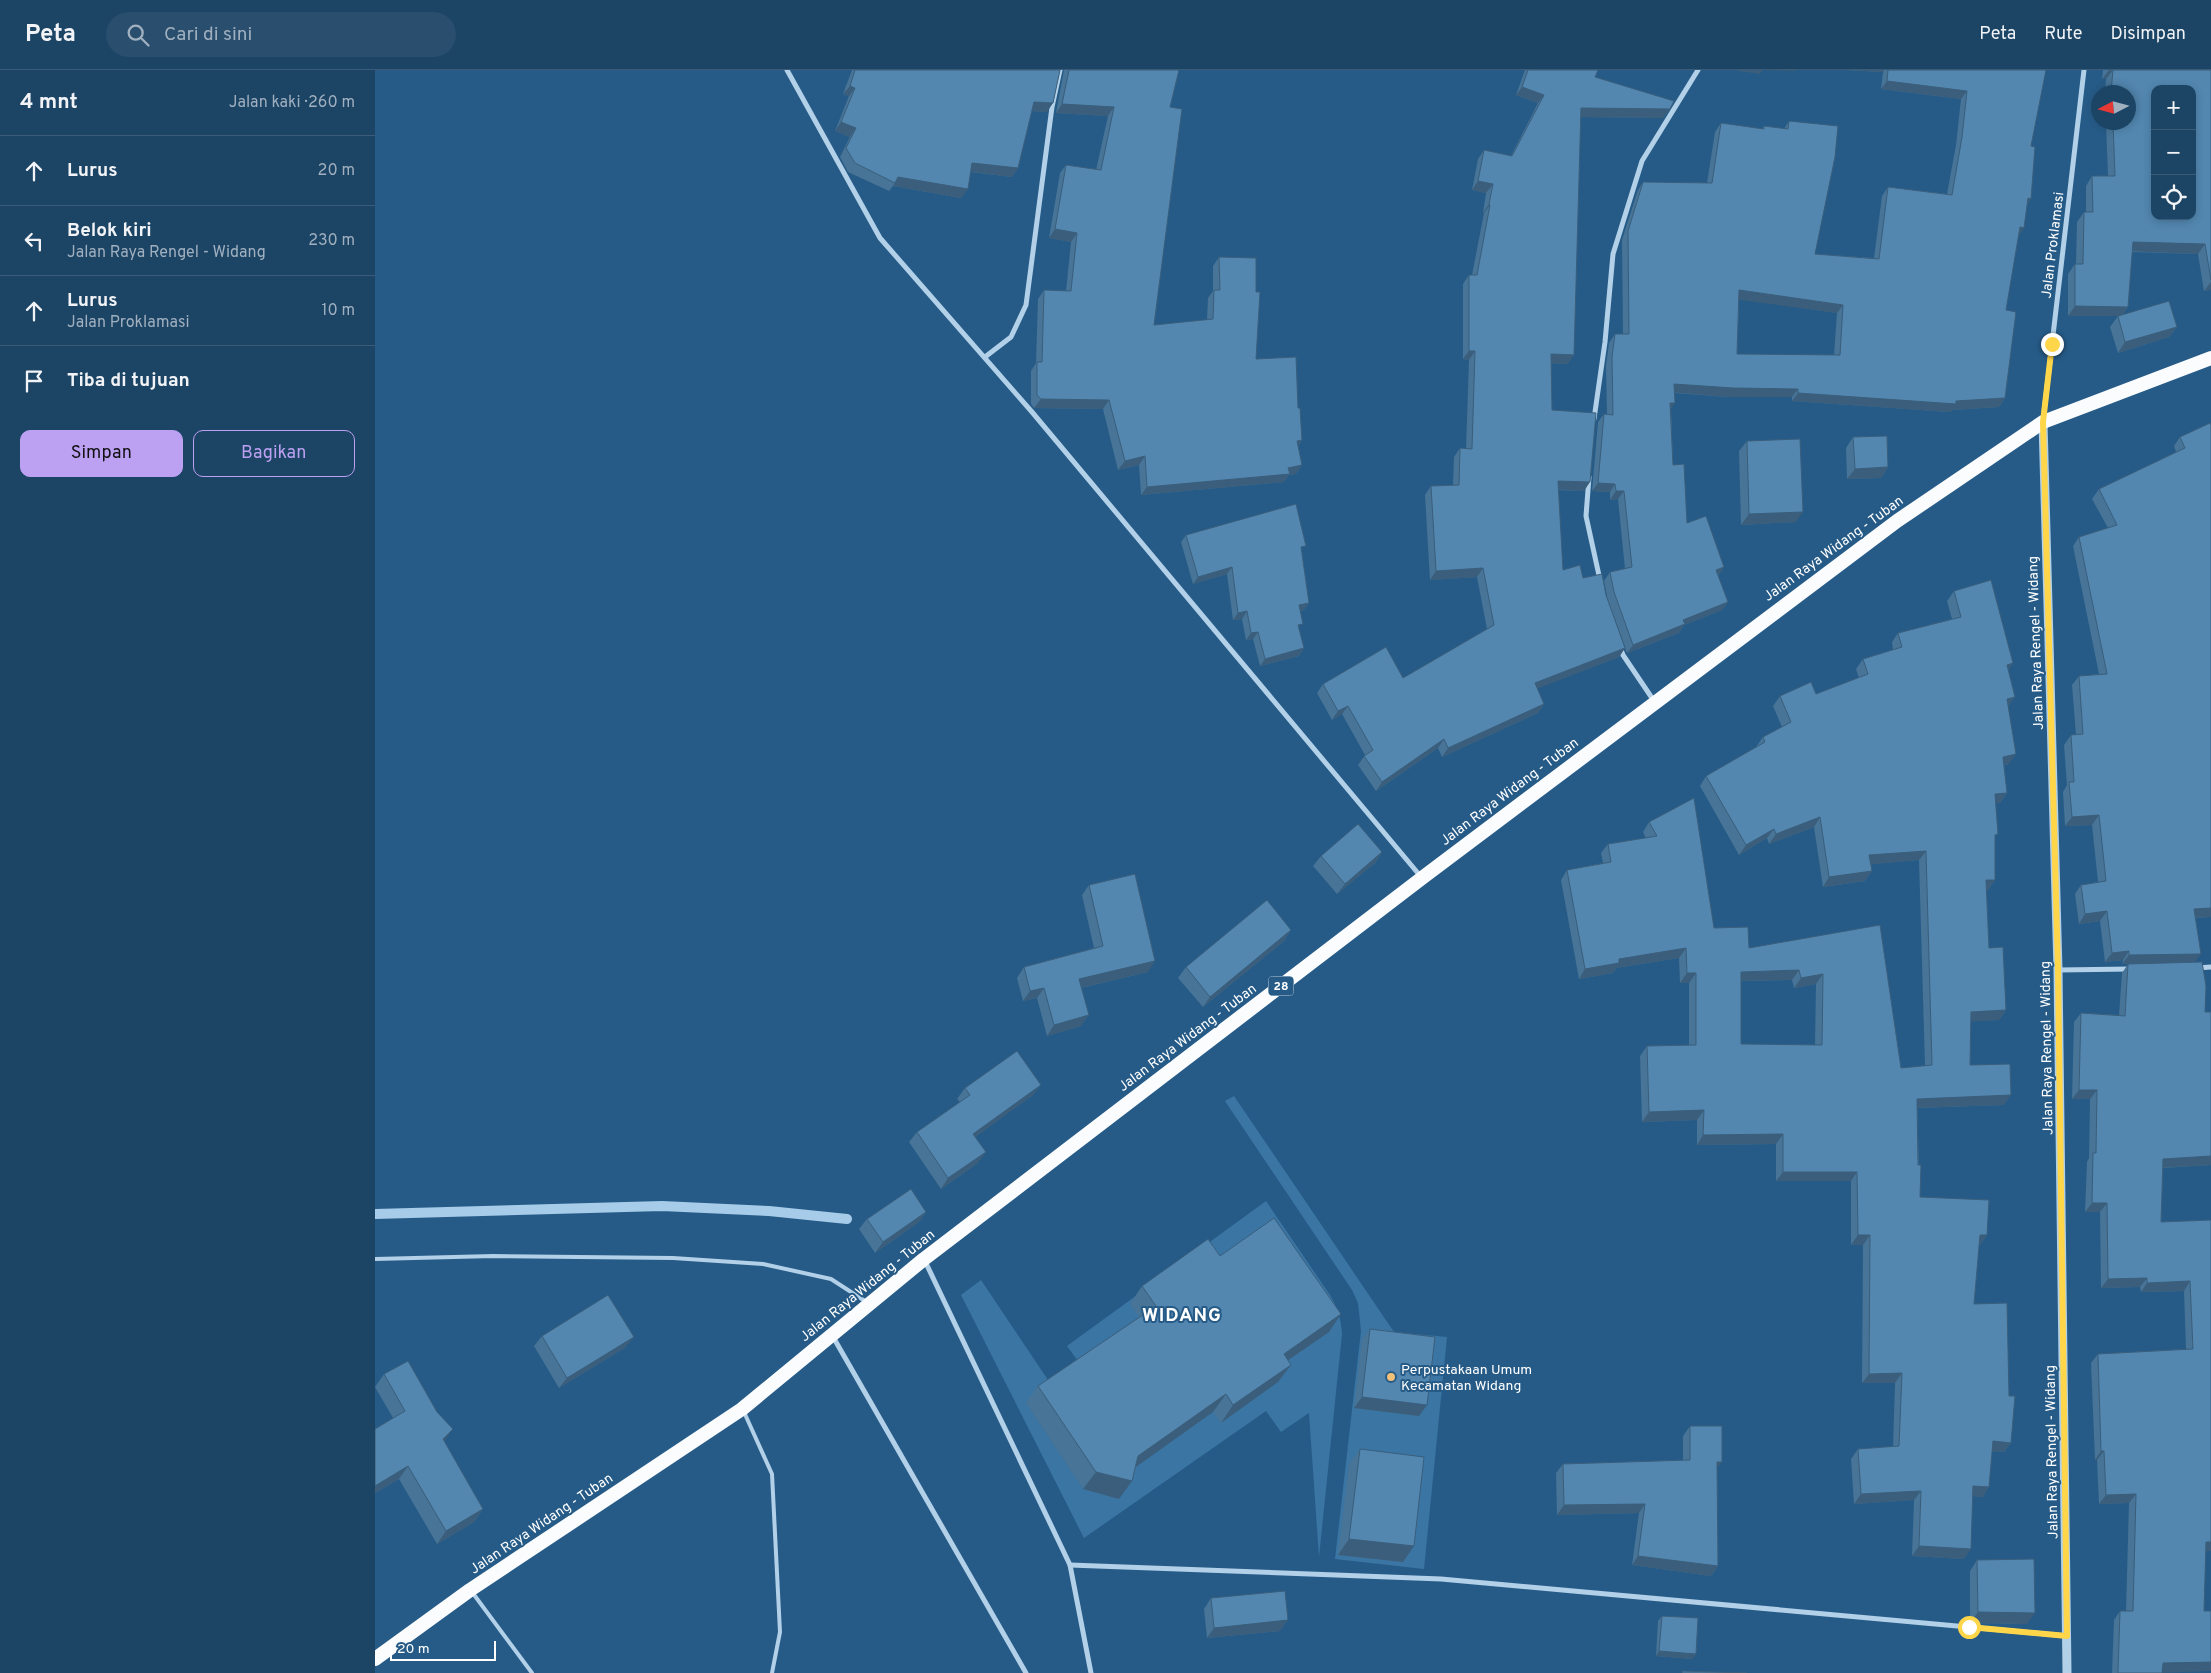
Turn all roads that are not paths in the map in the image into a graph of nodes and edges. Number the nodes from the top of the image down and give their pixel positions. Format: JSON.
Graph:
{"nodes":[{"id":1,"x":787,"y":70,"type":"edge"},
{"id":2,"x":1060,"y":70,"type":"edge"},
{"id":3,"x":1698,"y":70,"type":"edge"},
{"id":4,"x":2084,"y":70,"type":"edge"},
{"id":5,"x":985,"y":357,"type":"junction"},
{"id":6,"x":2211,"y":358,"type":"edge"},
{"id":7,"x":2043,"y":422,"type":"junction"},
{"id":8,"x":1593,"y":428,"type":"edge"},
{"id":9,"x":1589,"y":467,"type":"edge"},
{"id":10,"x":1600,"y":583,"type":"edge"},
{"id":11,"x":1617,"y":637,"type":"edge"},
{"id":12,"x":1654,"y":702,"type":"junction"},
{"id":13,"x":1422,"y":878,"type":"junction"},
{"id":14,"x":2192,"y":968,"type":"edge"},
{"id":15,"x":2211,"y":968,"type":"edge"},
{"id":16,"x":2135,"y":969,"type":"edge"},
{"id":17,"x":2058,"y":970,"type":"junction"},
{"id":18,"x":375,"y":1259,"type":"edge"},
{"id":19,"x":924,"y":1259,"type":"junction"},
{"id":20,"x":869,"y":1304,"type":"junction"},
{"id":21,"x":832,"y":1335,"type":"junction"},
{"id":22,"x":742,"y":1409,"type":"junction"},
{"id":23,"x":1071,"y":1565,"type":"junction"},
{"id":24,"x":470,"y":1590,"type":"junction"},
{"id":25,"x":2067,"y":1636,"type":"junction"},
{"id":26,"x":375,"y":1659,"type":"edge"},
{"id":27,"x":531,"y":1673,"type":"edge"},
{"id":28,"x":773,"y":1673,"type":"edge"},
{"id":29,"x":1026,"y":1673,"type":"edge"},
{"id":30,"x":1091,"y":1673,"type":"edge"},
{"id":31,"x":2067,"y":1673,"type":"edge"}],
"edges":[{"from":1,"to":5,"type":"street"},
{"from":2,"to":5,"type":"street"},
{"from":3,"to":8,"type":"street"},
{"from":4,"to":7,"type":"street","name":"Jalan Proklamasi"},
{"from":5,"to":13,"type":"street"},
{"from":6,"to":7,"type":"highway","name":"Jalan Raya Widang - Tuban","number":"28"},
{"from":7,"to":12,"type":"highway","name":"Jalan Raya Widang - Tuban","number":"28"},
{"from":7,"to":17,"type":"street","name":"Jalan Raya Rengel - Widang"},
{"from":9,"to":10,"type":"street"},
{"from":11,"to":12,"type":"street"},
{"from":12,"to":13,"type":"highway","name":"Jalan Raya Widang - Tuban","number":"28"},
{"from":13,"to":19,"type":"highway","name":"Jalan Raya Widang - Tuban","number":"28"},
{"from":14,"to":15,"type":"street"},
{"from":16,"to":17,"type":"street"},
{"from":17,"to":25,"type":"street","name":"Jalan Raya Rengel - Widang"},
{"from":18,"to":20,"type":"lane"},
{"from":19,"to":20,"type":"highway","name":"Jalan Raya Widang - Tuban","number":"28"},
{"from":19,"to":23,"type":"street"},
{"from":20,"to":21,"type":"highway","name":"Jalan Raya Widang - Tuban","number":"28"},
{"from":21,"to":22,"type":"highway","name":"Jalan Raya Widang - Tuban","number":"28"},
{"from":21,"to":29,"type":"street"},
{"from":22,"to":24,"type":"highway","name":"Jalan Raya Widang - Tuban","number":"28"},
{"from":22,"to":28,"type":"lane"},
{"from":23,"to":25,"type":"street"},
{"from":23,"to":30,"type":"street"},
{"from":24,"to":26,"type":"highway","name":"Jalan Raya Widang - Tuban","number":"28"},
{"from":24,"to":27,"type":"lane"},
{"from":25,"to":31,"type":"street","name":"Jalan Raya Rengel - Widang"}]}
